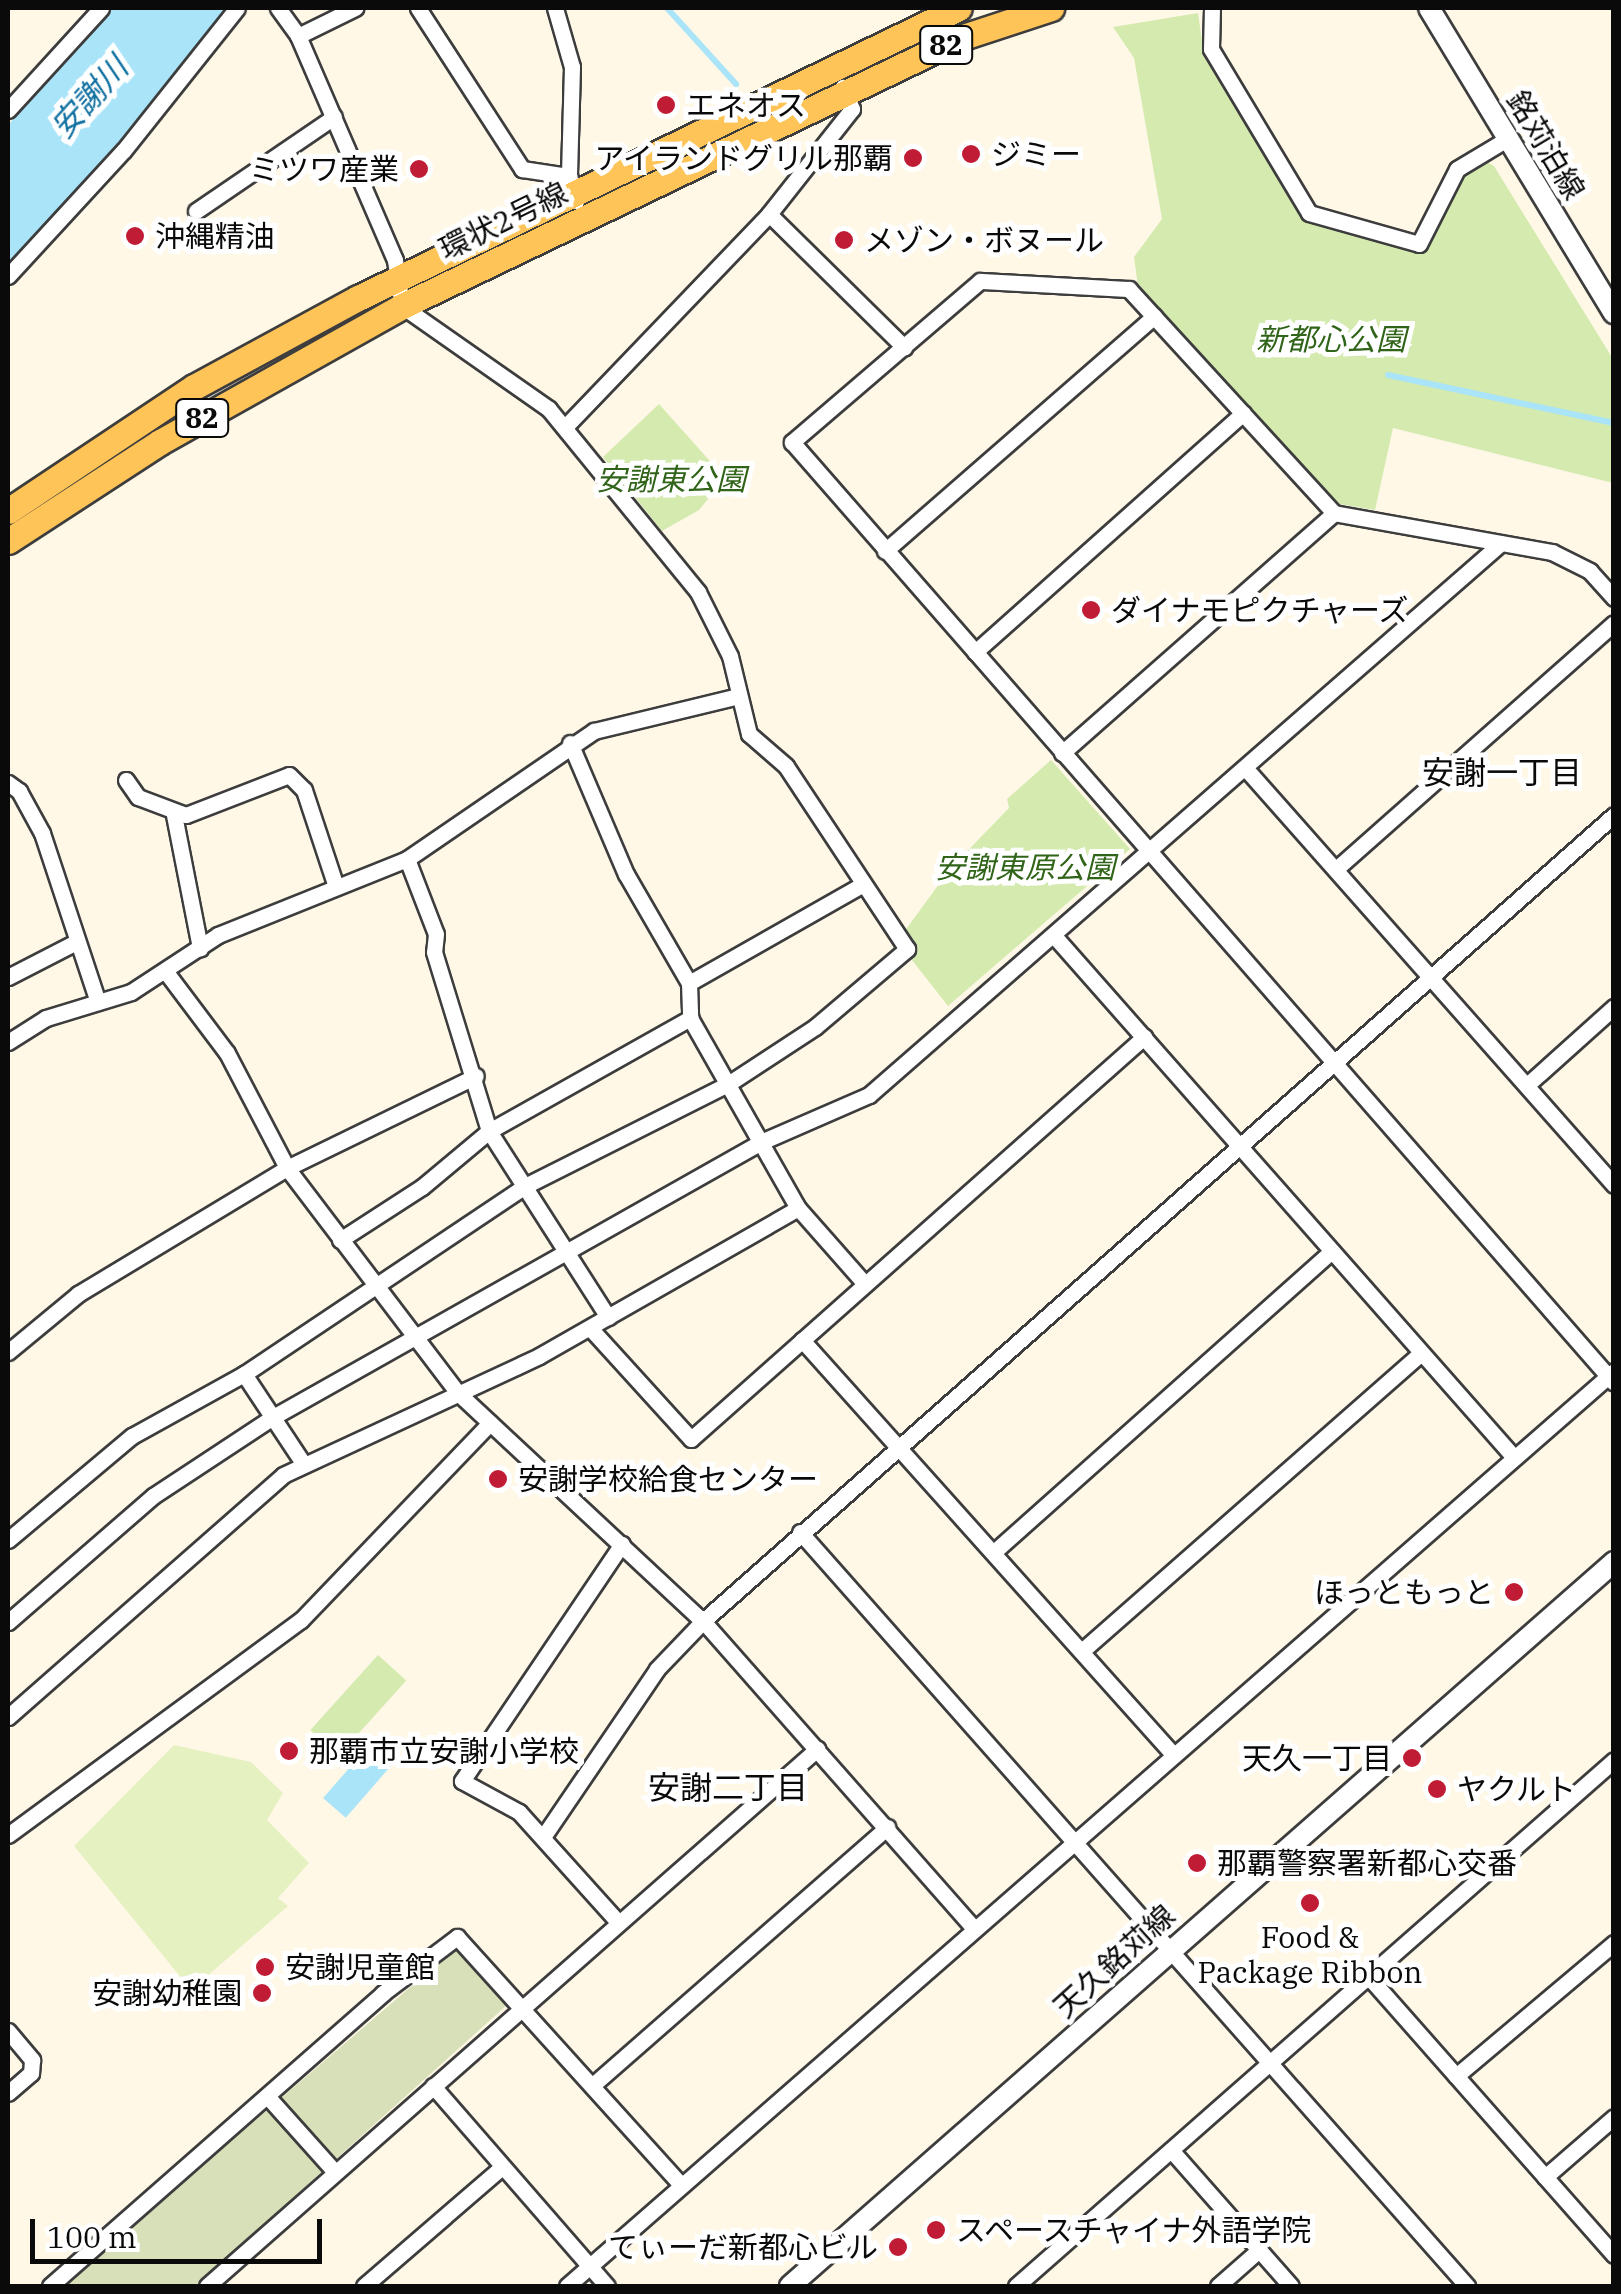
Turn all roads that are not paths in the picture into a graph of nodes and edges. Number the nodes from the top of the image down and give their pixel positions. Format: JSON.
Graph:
{"nodes":[{"id":1,"x":101,"y":8,"type":"edge"},
{"id":2,"x":237,"y":8,"type":"edge"},
{"id":3,"x":278,"y":8,"type":"edge"},
{"id":4,"x":355,"y":8,"type":"edge"},
{"id":5,"x":418,"y":8,"type":"edge"},
{"id":6,"x":555,"y":8,"type":"edge"},
{"id":7,"x":960,"y":8,"type":"edge"},
{"id":8,"x":1051,"y":8,"type":"edge"},
{"id":9,"x":1212,"y":8,"type":"edge"},
{"id":10,"x":1429,"y":8,"type":"edge"},
{"id":11,"x":298,"y":36,"type":"junction"},
{"id":12,"x":834,"y":67,"type":"junction"},
{"id":13,"x":845,"y":93,"type":"junction"},
{"id":14,"x":8,"y":110,"type":"edge"},
{"id":15,"x":334,"y":117,"type":"junction"},
{"id":16,"x":1506,"y":139,"type":"junction"},
{"id":17,"x":570,"y":184,"type":"junction"},
{"id":18,"x":196,"y":211,"type":"dead end"},
{"id":19,"x":768,"y":214,"type":"junction"},
{"id":20,"x":584,"y":217,"type":"junction"},
{"id":21,"x":8,"y":276,"type":"edge"},
{"id":22,"x":393,"y":280,"type":"junction"},
{"id":23,"x":1610,"y":301,"type":"edge"},
{"id":24,"x":402,"y":306,"type":"junction"},
{"id":25,"x":1154,"y":316,"type":"junction"},
{"id":26,"x":904,"y":346,"type":"junction"},
{"id":27,"x":1244,"y":414,"type":"junction"},
{"id":28,"x":566,"y":426,"type":"junction"},
{"id":29,"x":8,"y":511,"type":"edge"},
{"id":30,"x":1334,"y":513,"type":"junction"},
{"id":31,"x":8,"y":541,"type":"edge"},
{"id":32,"x":1501,"y":543,"type":"junction"},
{"id":33,"x":885,"y":551,"type":"junction"},
{"id":34,"x":1614,"y":598,"type":"edge"},
{"id":35,"x":1614,"y":624,"type":"edge"},
{"id":36,"x":974,"y":652,"type":"junction"},
{"id":37,"x":736,"y":697,"type":"junction"},
{"id":38,"x":570,"y":744,"type":"junction"},
{"id":39,"x":1062,"y":753,"type":"junction"},
{"id":40,"x":1247,"y":770,"type":"junction"},
{"id":41,"x":126,"y":780,"type":"dead end"},
{"id":42,"x":8,"y":782,"type":"edge"},
{"id":43,"x":174,"y":815,"type":"junction"},
{"id":44,"x":1614,"y":816,"type":"edge"},
{"id":45,"x":1151,"y":854,"type":"junction"},
{"id":46,"x":408,"y":859,"type":"junction"},
{"id":47,"x":1336,"y":869,"type":"junction"},
{"id":48,"x":863,"y":884,"type":"junction"},
{"id":49,"x":336,"y":887,"type":"junction"},
{"id":50,"x":1056,"y":938,"type":"junction"},
{"id":51,"x":76,"y":942,"type":"junction"},
{"id":52,"x":200,"y":948,"type":"junction"},
{"id":53,"x":166,"y":972,"type":"junction"},
{"id":54,"x":9,"y":974,"type":"edge"},
{"id":55,"x":1430,"y":977,"type":"junction"},
{"id":56,"x":689,"y":983,"type":"junction"},
{"id":57,"x":98,"y":1002,"type":"junction"},
{"id":58,"x":1614,"y":1007,"type":"edge"},
{"id":59,"x":690,"y":1018,"type":"junction"},
{"id":60,"x":1144,"y":1037,"type":"junction"},
{"id":61,"x":8,"y":1042,"type":"edge"},
{"id":62,"x":1332,"y":1061,"type":"junction"},
{"id":63,"x":476,"y":1076,"type":"junction"},
{"id":64,"x":728,"y":1084,"type":"junction"},
{"id":65,"x":1526,"y":1085,"type":"junction"},
{"id":66,"x":489,"y":1131,"type":"junction"},
{"id":67,"x":761,"y":1142,"type":"junction"},
{"id":68,"x":1238,"y":1145,"type":"junction"},
{"id":69,"x":287,"y":1168,"type":"junction"},
{"id":70,"x":1614,"y":1185,"type":"edge"},
{"id":71,"x":523,"y":1188,"type":"junction"},
{"id":72,"x":798,"y":1208,"type":"junction"},
{"id":73,"x":340,"y":1240,"type":"junction"},
{"id":74,"x":564,"y":1249,"type":"junction"},
{"id":75,"x":1332,"y":1252,"type":"junction"},
{"id":76,"x":864,"y":1284,"type":"junction"},
{"id":77,"x":376,"y":1288,"type":"junction"},
{"id":78,"x":608,"y":1318,"type":"junction"},
{"id":79,"x":590,"y":1328,"type":"junction"},
{"id":80,"x":413,"y":1339,"type":"junction"},
{"id":81,"x":802,"y":1340,"type":"junction"},
{"id":82,"x":8,"y":1352,"type":"edge"},
{"id":83,"x":1421,"y":1354,"type":"junction"},
{"id":84,"x":244,"y":1374,"type":"junction"},
{"id":85,"x":1611,"y":1376,"type":"edge"},
{"id":86,"x":457,"y":1392,"type":"junction"},
{"id":87,"x":273,"y":1418,"type":"junction"},
{"id":88,"x":490,"y":1422,"type":"junction"},
{"id":89,"x":899,"y":1445,"type":"junction"},
{"id":90,"x":1512,"y":1454,"type":"junction"},
{"id":91,"x":303,"y":1462,"type":"junction"},
{"id":92,"x":800,"y":1532,"type":"junction"},
{"id":93,"x":8,"y":1540,"type":"edge"},
{"id":94,"x":622,"y":1544,"type":"junction"},
{"id":95,"x":995,"y":1551,"type":"junction"},
{"id":96,"x":1614,"y":1562,"type":"edge"},
{"id":97,"x":702,"y":1621,"type":"junction"},
{"id":98,"x":8,"y":1622,"type":"edge"},
{"id":99,"x":1083,"y":1650,"type":"junction"},
{"id":100,"x":8,"y":1718,"type":"edge"},
{"id":101,"x":817,"y":1748,"type":"junction"},
{"id":102,"x":1171,"y":1752,"type":"junction"},
{"id":103,"x":1614,"y":1760,"type":"edge"},
{"id":104,"x":888,"y":1827,"type":"junction"},
{"id":105,"x":8,"y":1835,"type":"edge"},
{"id":106,"x":543,"y":1837,"type":"junction"},
{"id":107,"x":1073,"y":1840,"type":"junction"},
{"id":108,"x":618,"y":1922,"type":"junction"},
{"id":109,"x":973,"y":1927,"type":"junction"},
{"id":110,"x":1614,"y":1943,"type":"edge"},
{"id":111,"x":1171,"y":1951,"type":"junction"},
{"id":112,"x":1368,"y":1976,"type":"junction"},
{"id":113,"x":523,"y":2006,"type":"junction"},
{"id":114,"x":8,"y":2031,"type":"edge"},
{"id":115,"x":1268,"y":2062,"type":"junction"},
{"id":116,"x":1456,"y":2076,"type":"junction"},
{"id":117,"x":594,"y":2084,"type":"junction"},
{"id":118,"x":433,"y":2086,"type":"junction"},
{"id":119,"x":8,"y":2093,"type":"edge"},
{"id":120,"x":267,"y":2096,"type":"junction"},
{"id":121,"x":1614,"y":2116,"type":"edge"},
{"id":122,"x":1171,"y":2150,"type":"junction"},
{"id":123,"x":502,"y":2167,"type":"junction"},
{"id":124,"x":335,"y":2172,"type":"junction"},
{"id":125,"x":1545,"y":2177,"type":"junction"},
{"id":126,"x":681,"y":2185,"type":"junction"},
{"id":127,"x":1259,"y":2250,"type":"junction"},
{"id":128,"x":1614,"y":2255,"type":"edge"},
{"id":129,"x":590,"y":2267,"type":"junction"},
{"id":130,"x":50,"y":2286,"type":"edge"},
{"id":131,"x":207,"y":2286,"type":"edge"},
{"id":132,"x":364,"y":2286,"type":"edge"},
{"id":133,"x":568,"y":2286,"type":"edge"},
{"id":134,"x":607,"y":2286,"type":"edge"},
{"id":135,"x":790,"y":2286,"type":"edge"},
{"id":136,"x":1016,"y":2286,"type":"edge"},
{"id":137,"x":1218,"y":2286,"type":"edge"},
{"id":138,"x":1291,"y":2286,"type":"edge"},
{"id":139,"x":1466,"y":2286,"type":"edge"}],
"edges":[{"from":1,"to":14,"type":"street"},
{"from":2,"to":21,"type":"street"},
{"from":3,"to":11,"type":"street"},
{"from":4,"to":11,"type":"street"},
{"from":5,"to":17,"type":"street"},
{"from":6,"to":17,"type":"street"},
{"from":7,"to":12,"type":"main road","name":"環状2号線","number":"82"},
{"from":8,"to":13,"type":"main road","name":"環状2号線","number":"82"},
{"from":9,"to":16,"type":"street"},
{"from":10,"to":16,"type":"street","name":"銘苅泊線"},
{"from":11,"to":15,"type":"street"},
{"from":12,"to":13,"type":"street"},
{"from":12,"to":17,"type":"main road","name":"環状2号線","number":"82"},
{"from":13,"to":19,"type":"street"},
{"from":13,"to":20,"type":"main road","name":"環状2号線","number":"82"},
{"from":15,"to":18,"type":"street"},
{"from":15,"to":22,"type":"street"},
{"from":16,"to":23,"type":"street","name":"銘苅泊線"},
{"from":17,"to":20,"type":"street"},
{"from":17,"to":22,"type":"main road","name":"環状2号線","number":"82"},
{"from":19,"to":26,"type":"street"},
{"from":19,"to":28,"type":"street"},
{"from":20,"to":24,"type":"main road","name":"環状2号線","number":"82"},
{"from":22,"to":24,"type":"street"},
{"from":22,"to":29,"type":"main road","name":"環状2号線","number":"82"},
{"from":24,"to":28,"type":"street"},
{"from":24,"to":31,"type":"main road","name":"環状2号線","number":"82"},
{"from":25,"to":26,"type":"street"},
{"from":25,"to":27,"type":"street"},
{"from":25,"to":33,"type":"street"},
{"from":26,"to":33,"type":"street"},
{"from":27,"to":30,"type":"street"},
{"from":27,"to":36,"type":"street"},
{"from":28,"to":37,"type":"street"},
{"from":30,"to":32,"type":"street"},
{"from":30,"to":39,"type":"street"},
{"from":32,"to":34,"type":"street"},
{"from":32,"to":40,"type":"street"},
{"from":33,"to":36,"type":"street"},
{"from":35,"to":47,"type":"street"},
{"from":36,"to":39,"type":"street"},
{"from":37,"to":38,"type":"street"},
{"from":37,"to":48,"type":"street"},
{"from":38,"to":46,"type":"street"},
{"from":38,"to":56,"type":"street"},
{"from":39,"to":45,"type":"street"},
{"from":40,"to":45,"type":"street"},
{"from":40,"to":47,"type":"street"},
{"from":41,"to":43,"type":"street"},
{"from":42,"to":51,"type":"street"},
{"from":43,"to":49,"type":"street"},
{"from":43,"to":52,"type":"street"},
{"from":44,"to":55,"type":"street"},
{"from":45,"to":50,"type":"street"},
{"from":45,"to":62,"type":"street"},
{"from":46,"to":49,"type":"street"},
{"from":46,"to":63,"type":"street"},
{"from":47,"to":55,"type":"street"},
{"from":48,"to":56,"type":"street"},
{"from":48,"to":64,"type":"street"},
{"from":49,"to":52,"type":"street"},
{"from":50,"to":60,"type":"street"},
{"from":50,"to":67,"type":"street"},
{"from":51,"to":54,"type":"street"},
{"from":51,"to":57,"type":"street"},
{"from":52,"to":53,"type":"street"},
{"from":53,"to":57,"type":"street"},
{"from":53,"to":69,"type":"street"},
{"from":55,"to":62,"type":"street"},
{"from":55,"to":65,"type":"street"},
{"from":56,"to":59,"type":"street"},
{"from":57,"to":61,"type":"street"},
{"from":58,"to":65,"type":"street"},
{"from":59,"to":64,"type":"street"},
{"from":59,"to":66,"type":"street"},
{"from":60,"to":68,"type":"street"},
{"from":60,"to":76,"type":"street"},
{"from":62,"to":68,"type":"street"},
{"from":62,"to":85,"type":"street"},
{"from":63,"to":66,"type":"street"},
{"from":63,"to":69,"type":"street"},
{"from":64,"to":67,"type":"street"},
{"from":64,"to":71,"type":"street"},
{"from":65,"to":70,"type":"street"},
{"from":66,"to":71,"type":"street"},
{"from":66,"to":73,"type":"street"},
{"from":67,"to":72,"type":"street"},
{"from":67,"to":74,"type":"street"},
{"from":68,"to":75,"type":"street"},
{"from":68,"to":89,"type":"street"},
{"from":69,"to":73,"type":"street"},
{"from":69,"to":82,"type":"street"},
{"from":71,"to":74,"type":"street"},
{"from":71,"to":77,"type":"street"},
{"from":72,"to":76,"type":"street"},
{"from":72,"to":78,"type":"street"},
{"from":73,"to":77,"type":"street"},
{"from":74,"to":78,"type":"street"},
{"from":74,"to":80,"type":"street"},
{"from":75,"to":83,"type":"street"},
{"from":75,"to":95,"type":"street"},
{"from":76,"to":81,"type":"street"},
{"from":77,"to":80,"type":"street"},
{"from":77,"to":84,"type":"street"},
{"from":78,"to":79,"type":"street"},
{"from":79,"to":81,"type":"street"},
{"from":79,"to":86,"type":"street"},
{"from":80,"to":86,"type":"street"},
{"from":80,"to":87,"type":"street"},
{"from":81,"to":89,"type":"street"},
{"from":83,"to":90,"type":"street"},
{"from":83,"to":99,"type":"street"},
{"from":84,"to":87,"type":"street"},
{"from":84,"to":93,"type":"street"},
{"from":85,"to":90,"type":"street"},
{"from":86,"to":88,"type":"street"},
{"from":86,"to":91,"type":"street"},
{"from":87,"to":91,"type":"street"},
{"from":87,"to":98,"type":"street"},
{"from":88,"to":94,"type":"street"},
{"from":88,"to":105,"type":"street"},
{"from":89,"to":92,"type":"street"},
{"from":89,"to":95,"type":"street"},
{"from":90,"to":102,"type":"street"},
{"from":91,"to":100,"type":"street"},
{"from":92,"to":97,"type":"street"},
{"from":92,"to":107,"type":"street"},
{"from":94,"to":97,"type":"street"},
{"from":94,"to":106,"type":"street"},
{"from":95,"to":99,"type":"street"},
{"from":96,"to":111,"type":"street","name":"天久銘苅線"},
{"from":97,"to":101,"type":"street"},
{"from":97,"to":106,"type":"street"},
{"from":99,"to":102,"type":"street"},
{"from":101,"to":104,"type":"street"},
{"from":101,"to":108,"type":"street"},
{"from":102,"to":107,"type":"street"},
{"from":103,"to":112,"type":"street"},
{"from":104,"to":109,"type":"street"},
{"from":104,"to":117,"type":"street"},
{"from":106,"to":108,"type":"street"},
{"from":107,"to":109,"type":"street"},
{"from":107,"to":111,"type":"street"},
{"from":108,"to":113,"type":"street"},
{"from":109,"to":126,"type":"street"},
{"from":110,"to":116,"type":"street"},
{"from":111,"to":115,"type":"street"},
{"from":111,"to":135,"type":"street","name":"天久銘苅線"},
{"from":112,"to":115,"type":"street"},
{"from":112,"to":116,"type":"street"},
{"from":113,"to":117,"type":"street"},
{"from":113,"to":118,"type":"street"},
{"from":113,"to":120,"type":"street"},
{"from":114,"to":119,"type":"street"},
{"from":115,"to":122,"type":"street"},
{"from":115,"to":139,"type":"street"},
{"from":116,"to":125,"type":"street"},
{"from":117,"to":126,"type":"street"},
{"from":118,"to":123,"type":"street"},
{"from":118,"to":124,"type":"street"},
{"from":120,"to":124,"type":"street"},
{"from":120,"to":130,"type":"street"},
{"from":121,"to":125,"type":"street"},
{"from":122,"to":127,"type":"street"},
{"from":122,"to":136,"type":"street"},
{"from":123,"to":129,"type":"street"},
{"from":123,"to":132,"type":"street"},
{"from":124,"to":131,"type":"street"},
{"from":125,"to":128,"type":"street"},
{"from":126,"to":129,"type":"street"},
{"from":127,"to":137,"type":"street"},
{"from":127,"to":138,"type":"street"},
{"from":129,"to":133,"type":"street"},
{"from":129,"to":134,"type":"street"}]}
